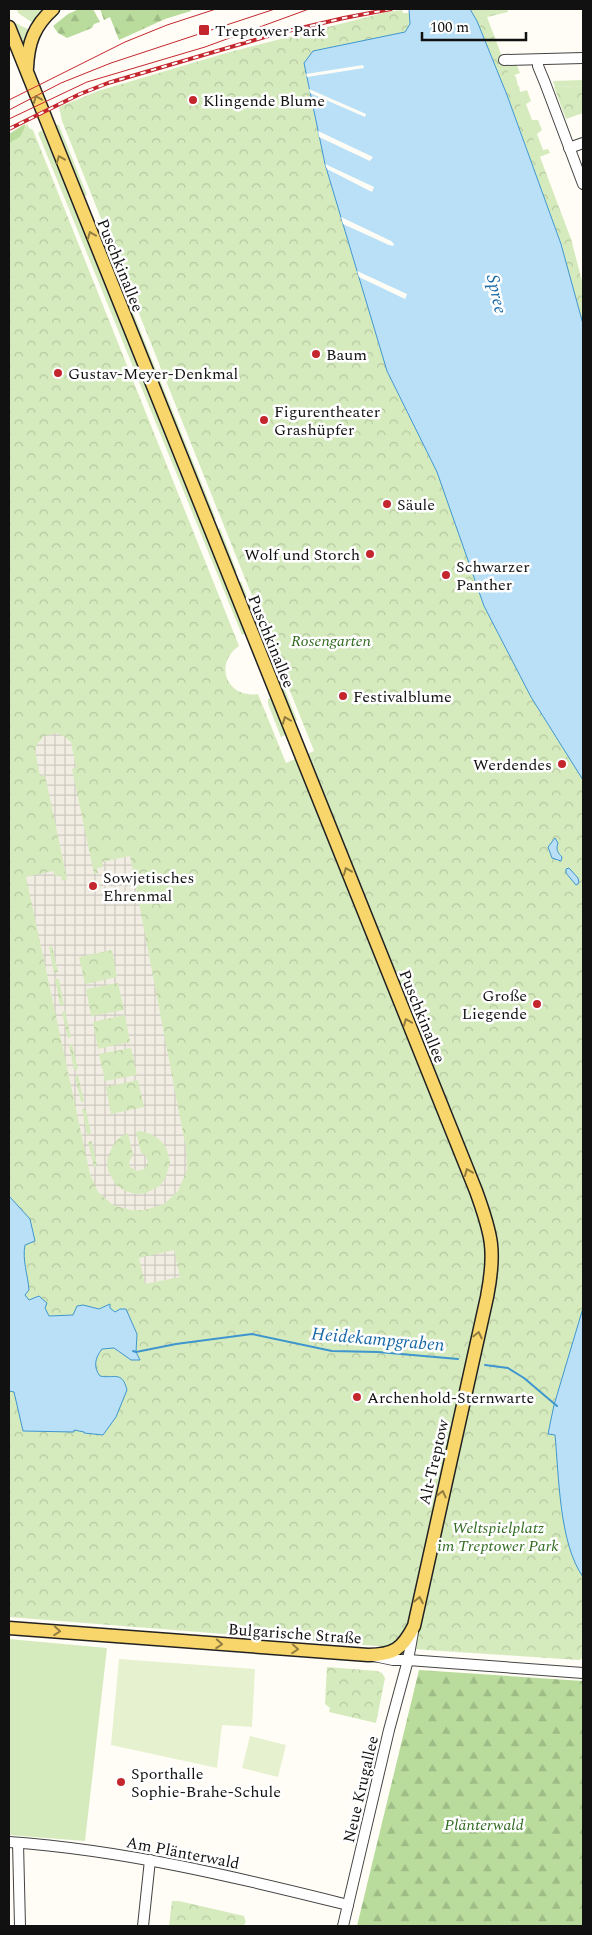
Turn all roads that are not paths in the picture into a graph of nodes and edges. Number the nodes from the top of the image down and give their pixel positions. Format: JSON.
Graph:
{"nodes":[{"id":1,"x":53,"y":9,"type":"edge"},
{"id":2,"x":9,"y":27,"type":"edge"},
{"id":3,"x":583,"y":58,"type":"edge"},
{"id":4,"x":504,"y":60,"type":"dead end"},
{"id":5,"x":538,"y":60,"type":"junction"},
{"id":6,"x":27,"y":76,"type":"junction"},
{"id":7,"x":583,"y":143,"type":"edge"},
{"id":8,"x":569,"y":148,"type":"junction"},
{"id":9,"x":583,"y":184,"type":"edge"},
{"id":10,"x":486,"y":1218,"type":"joint"},
{"id":11,"x":414,"y":1626,"type":"junction"},
{"id":12,"x":9,"y":1628,"type":"edge"},
{"id":13,"x":368,"y":1655,"type":"junction"},
{"id":14,"x":408,"y":1660,"type":"junction"},
{"id":15,"x":582,"y":1672,"type":"edge"},
{"id":16,"x":13,"y":1843,"type":"edge"},
{"id":17,"x":150,"y":1860,"type":"junction"},
{"id":18,"x":348,"y":1905,"type":"junction"},
{"id":19,"x":20,"y":1926,"type":"edge"},
{"id":20,"x":142,"y":1926,"type":"edge"},
{"id":21,"x":343,"y":1926,"type":"edge"}],
"edges":[{"from":1,"to":6,"type":"main road","name":"Puschkinallee"},
{"from":2,"to":6,"type":"main road","name":"Puschkinallee"},
{"from":3,"to":5,"type":"street"},
{"from":4,"to":5,"type":"street"},
{"from":5,"to":8,"type":"street"},
{"from":10,"to":6,"type":"main road","name":"Puschkinallee","one_way":true},
{"from":7,"to":8,"type":"street"},
{"from":8,"to":9,"type":"street"},
{"from":11,"to":10,"type":"main road","name":"Alt-Treptow","one_way":true},
{"from":11,"to":13,"type":"main road","name":"Alt-Treptow"},
{"from":11,"to":14,"type":"street","name":"Alt-Treptow"},
{"from":12,"to":13,"type":"main road","name":"Bulgarische Straße","one_way":true},
{"from":13,"to":14,"type":"street","name":"Bulgarische Straße"},
{"from":14,"to":15,"type":"street","name":"Bulgarische Straße"},
{"from":14,"to":18,"type":"street","name":"Neue Krugallee"},
{"from":16,"to":17,"type":"street","name":"Am Plänterwald"},
{"from":16,"to":19,"type":"street"},
{"from":17,"to":18,"type":"street","name":"Am Plänterwald"},
{"from":17,"to":20,"type":"street"},
{"from":18,"to":21,"type":"street","name":"Neue Krugallee"}]}
